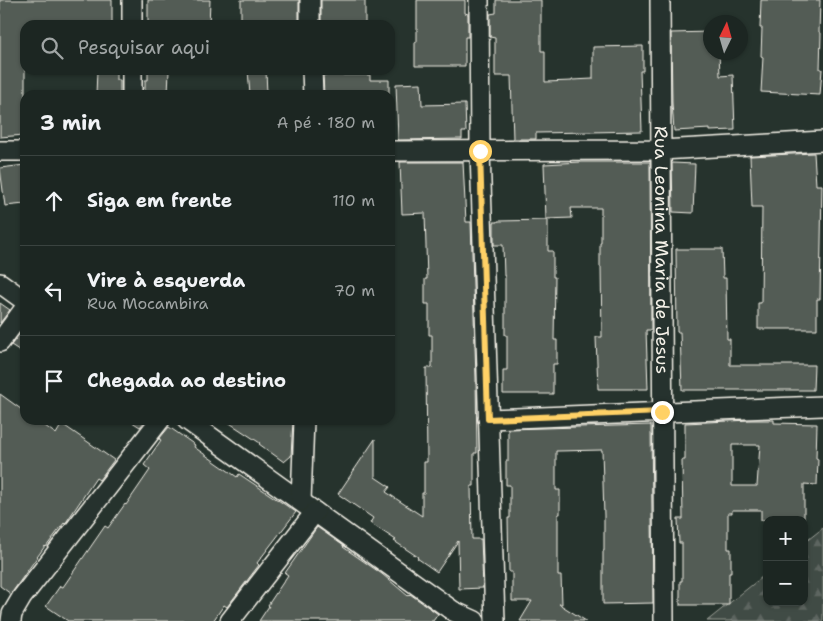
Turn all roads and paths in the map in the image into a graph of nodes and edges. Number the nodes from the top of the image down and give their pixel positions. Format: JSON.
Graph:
{"nodes":[{"id":1,"x":132,"y":0,"type":"edge"},
{"id":2,"x":310,"y":0,"type":"edge"},
{"id":3,"x":479,"y":0,"type":"edge"},
{"id":4,"x":660,"y":0,"type":"edge"},
{"id":5,"x":132,"y":20,"type":"edge"},
{"id":6,"x":310,"y":20,"type":"edge"},
{"id":7,"x":132,"y":75,"type":"edge"},
{"id":8,"x":312,"y":75,"type":"edge"},
{"id":9,"x":132,"y":90,"type":"edge"},
{"id":10,"x":313,"y":90,"type":"edge"},
{"id":11,"x":823,"y":141,"type":"edge"},
{"id":12,"x":661,"y":150,"type":"junction"},
{"id":13,"x":0,"y":151,"type":"edge"},
{"id":14,"x":20,"y":151,"type":"edge"},
{"id":15,"x":395,"y":151,"type":"edge"},
{"id":16,"x":480,"y":151,"type":"junction"},
{"id":17,"x":0,"y":283,"type":"edge"},
{"id":18,"x":20,"y":297,"type":"edge"},
{"id":19,"x":20,"y":315,"type":"edge"},
{"id":20,"x":0,"y":342,"type":"edge"},
{"id":21,"x":823,"y":406,"type":"edge"},
{"id":22,"x":662,"y":412,"type":"junction"},
{"id":23,"x":488,"y":419,"type":"junction"},
{"id":24,"x":156,"y":425,"type":"edge"},
{"id":25,"x":194,"y":425,"type":"edge"},
{"id":26,"x":304,"y":425,"type":"edge"},
{"id":27,"x":308,"y":506,"type":"junction"},
{"id":28,"x":449,"y":616,"type":"edge"},
{"id":29,"x":11,"y":621,"type":"edge"},
{"id":30,"x":230,"y":621,"type":"edge"},
{"id":31,"x":475,"y":621,"type":"edge"},
{"id":32,"x":495,"y":621,"type":"edge"},
{"id":33,"x":664,"y":621,"type":"edge"}],
"edges":[{"from":1,"to":5,"type":"street"},
{"from":2,"to":6,"type":"street"},
{"from":3,"to":16,"type":"street"},
{"from":4,"to":12,"type":"street","name":"Rua Leonina Maria de Jesus"},
{"from":7,"to":9,"type":"street"},
{"from":8,"to":10,"type":"street"},
{"from":11,"to":12,"type":"street"},
{"from":12,"to":16,"type":"street"},
{"from":12,"to":22,"type":"street","name":"Rua Leonina Maria de Jesus"},
{"from":13,"to":14,"type":"street"},
{"from":15,"to":16,"type":"street"},
{"from":16,"to":23,"type":"street"},
{"from":17,"to":18,"type":"street"},
{"from":19,"to":20,"type":"street"},
{"from":21,"to":22,"type":"street"},
{"from":22,"to":23,"type":"street"},
{"from":22,"to":33,"type":"street","name":"Rua Leonina Maria de Jesus"},
{"from":23,"to":32,"type":"street"},
{"from":24,"to":29,"type":"street"},
{"from":25,"to":27,"type":"street"},
{"from":26,"to":27,"type":"street"},
{"from":27,"to":28,"type":"street"},
{"from":27,"to":30,"type":"street"},
{"from":28,"to":31,"type":"street"}]}
